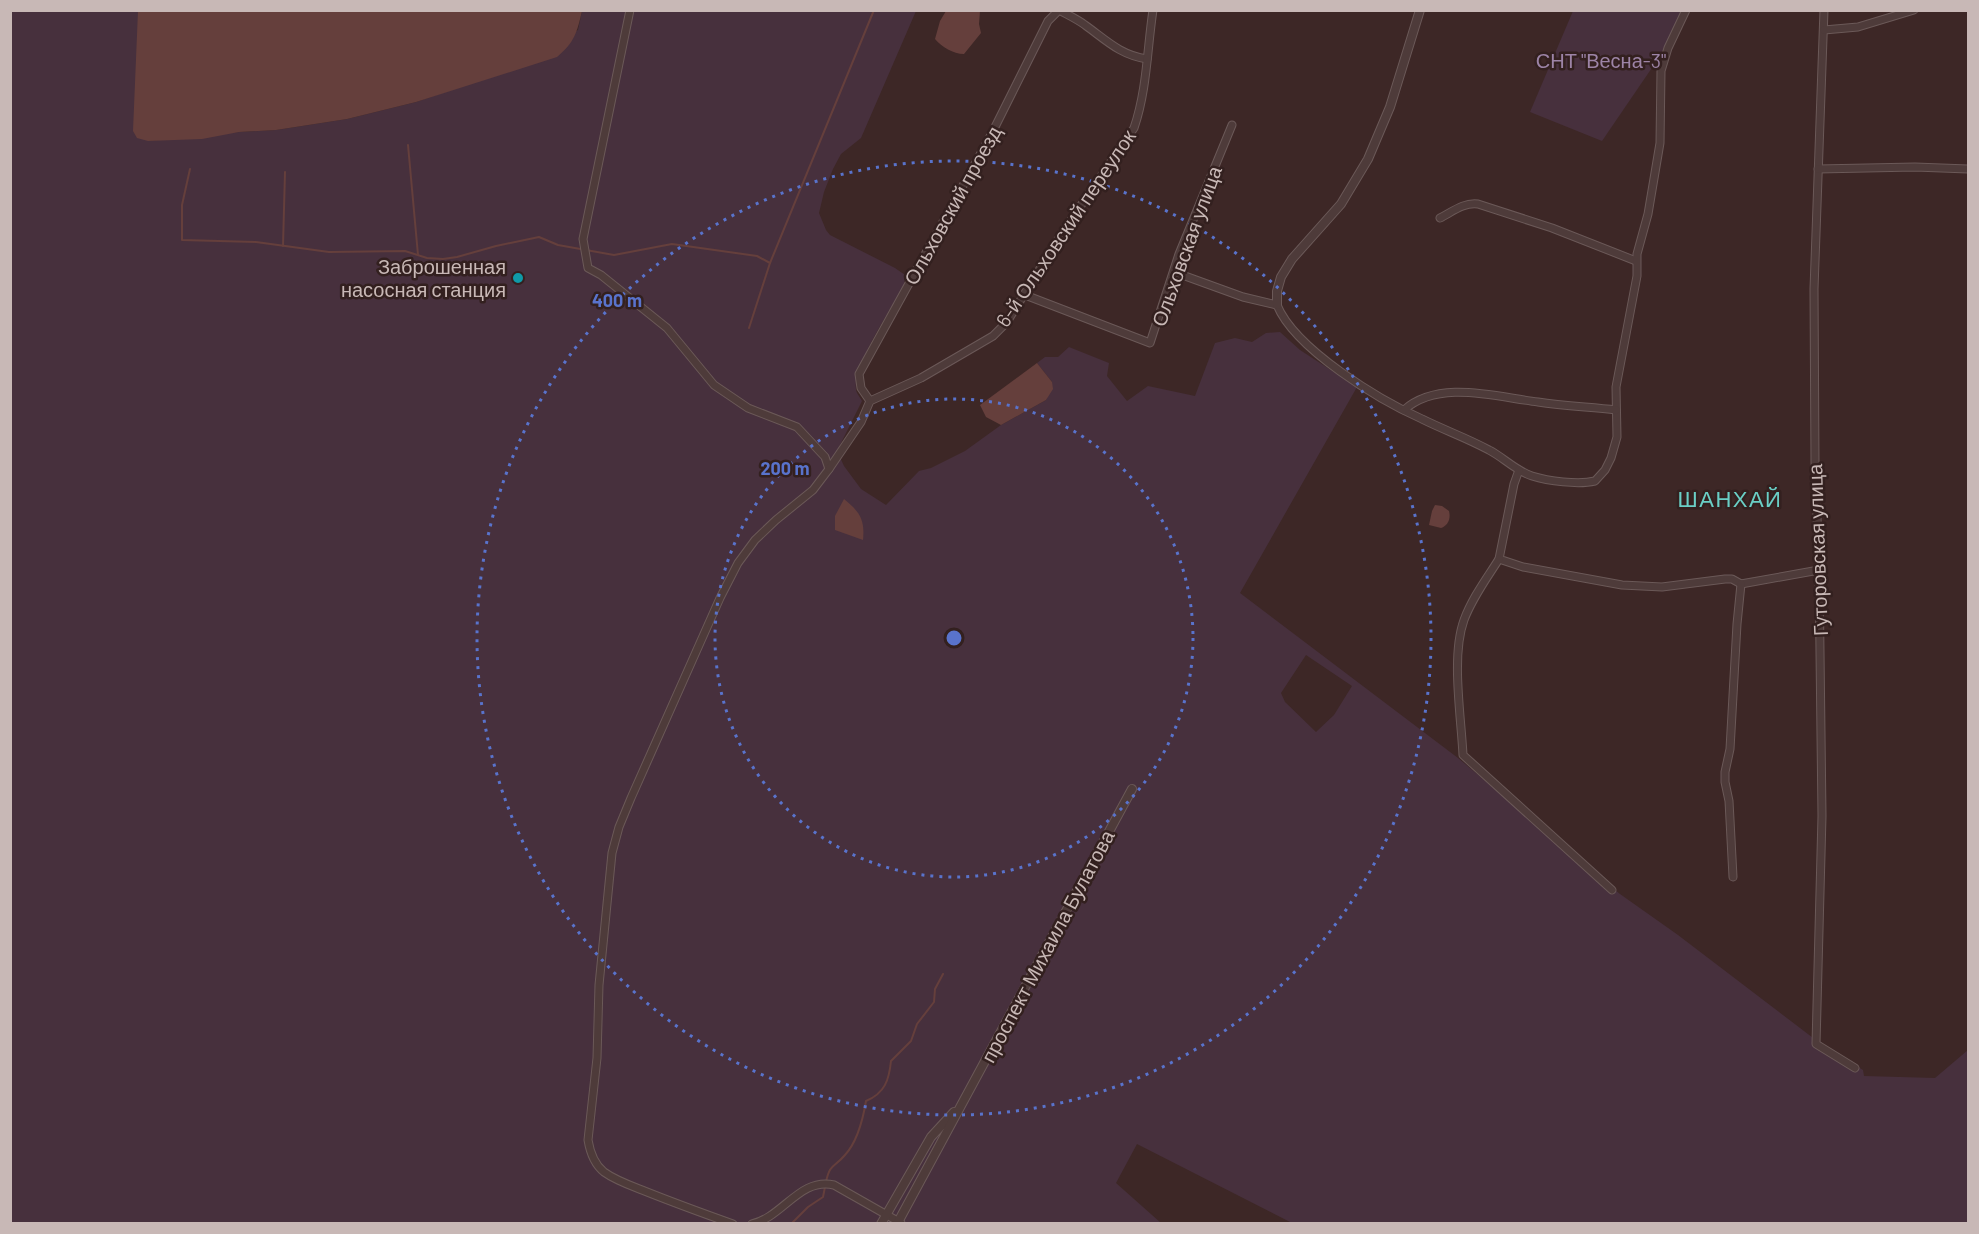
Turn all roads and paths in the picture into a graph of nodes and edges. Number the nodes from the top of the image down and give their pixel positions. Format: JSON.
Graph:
{"nodes":[{"id":1,"x":630,"y":10,"type":"edge"},
{"id":2,"x":1059,"y":10,"type":"edge"},
{"id":3,"x":1154,"y":10,"type":"edge"},
{"id":4,"x":1420,"y":10,"type":"edge"},
{"id":5,"x":1686,"y":10,"type":"edge"},
{"id":6,"x":1824,"y":10,"type":"edge"},
{"id":7,"x":1914,"y":10,"type":"edge"},
{"id":8,"x":1824,"y":30,"type":"junction"},
{"id":9,"x":1147,"y":59,"type":"junction"},
{"id":10,"x":1232,"y":125,"type":"dead end"},
{"id":11,"x":1818,"y":169,"type":"junction"},
{"id":12,"x":1968,"y":169,"type":"edge"},
{"id":13,"x":1440,"y":218,"type":"dead end"},
{"id":14,"x":1636,"y":261,"type":"junction"},
{"id":15,"x":1174,"y":272,"type":"junction"},
{"id":16,"x":1025,"y":295,"type":"junction"},
{"id":17,"x":1277,"y":305,"type":"junction"},
{"id":18,"x":870,"y":400,"type":"junction"},
{"id":19,"x":1404,"y":410,"type":"junction"},
{"id":20,"x":1616,"y":410,"type":"junction"},
{"id":21,"x":829,"y":469,"type":"junction"},
{"id":22,"x":1519,"y":470,"type":"junction"},
{"id":23,"x":1499,"y":559,"type":"junction"},
{"id":24,"x":1819,"y":570,"type":"junction"},
{"id":25,"x":1741,"y":584,"type":"junction"},
{"id":26,"x":1132,"y":789,"type":"dead end"},
{"id":27,"x":1733,"y":877,"type":"dead end"},
{"id":28,"x":1612,"y":890,"type":"dead end"},
{"id":29,"x":1855,"y":1068,"type":"dead end"},
{"id":30,"x":962,"y":1103,"type":"junction"},
{"id":31,"x":886,"y":1214,"type":"junction"},
{"id":32,"x":899,"y":1223,"type":"edge"},
{"id":33,"x":733,"y":1224,"type":"edge"},
{"id":34,"x":752,"y":1224,"type":"edge"},
{"id":35,"x":881,"y":1224,"type":"edge"}],
"edges":[{"from":1,"to":21,"type":"street"},
{"from":2,"to":9,"type":"street"},
{"from":2,"to":18,"type":"street","name":"Ольховский проезд"},
{"from":3,"to":9,"type":"street","name":"6-й Ольховский переулок"},
{"from":4,"to":17,"type":"street"},
{"from":5,"to":14,"type":"street"},
{"from":6,"to":8,"type":"street","name":"Гуторовская улица"},
{"from":7,"to":8,"type":"street"},
{"from":8,"to":11,"type":"street","name":"Гуторовская улица"},
{"from":9,"to":16,"type":"street","name":"6-й Ольховский переулок"},
{"from":10,"to":15,"type":"street","name":"Ольховская улица"},
{"from":11,"to":12,"type":"street"},
{"from":11,"to":24,"type":"street","name":"Гуторовская улица"},
{"from":13,"to":14,"type":"street"},
{"from":14,"to":20,"type":"street"},
{"from":15,"to":16,"type":"street","name":"Ольховская улица"},
{"from":15,"to":17,"type":"street"},
{"from":16,"to":18,"type":"street","name":"6-й Ольховский переулок"},
{"from":17,"to":19,"type":"street"},
{"from":18,"to":21,"type":"street"},
{"from":19,"to":20,"type":"street"},
{"from":19,"to":22,"type":"street"},
{"from":20,"to":22,"type":"street"},
{"from":21,"to":33,"type":"street"},
{"from":22,"to":23,"type":"street"},
{"from":23,"to":25,"type":"street"},
{"from":23,"to":28,"type":"street"},
{"from":24,"to":25,"type":"street"},
{"from":24,"to":29,"type":"street","name":"Гуторовская улица"},
{"from":25,"to":27,"type":"street"},
{"from":26,"to":30,"type":"street","name":"проспект Михаила Булатова"},
{"from":30,"to":31,"type":"street","name":"проспект Михаила Булатова"},
{"from":30,"to":32,"type":"street","name":"проспект Михаила Булатова"},
{"from":31,"to":32,"type":"street"},
{"from":31,"to":34,"type":"street"},
{"from":31,"to":35,"type":"street","name":"проспект Михаила Булатова"}]}
